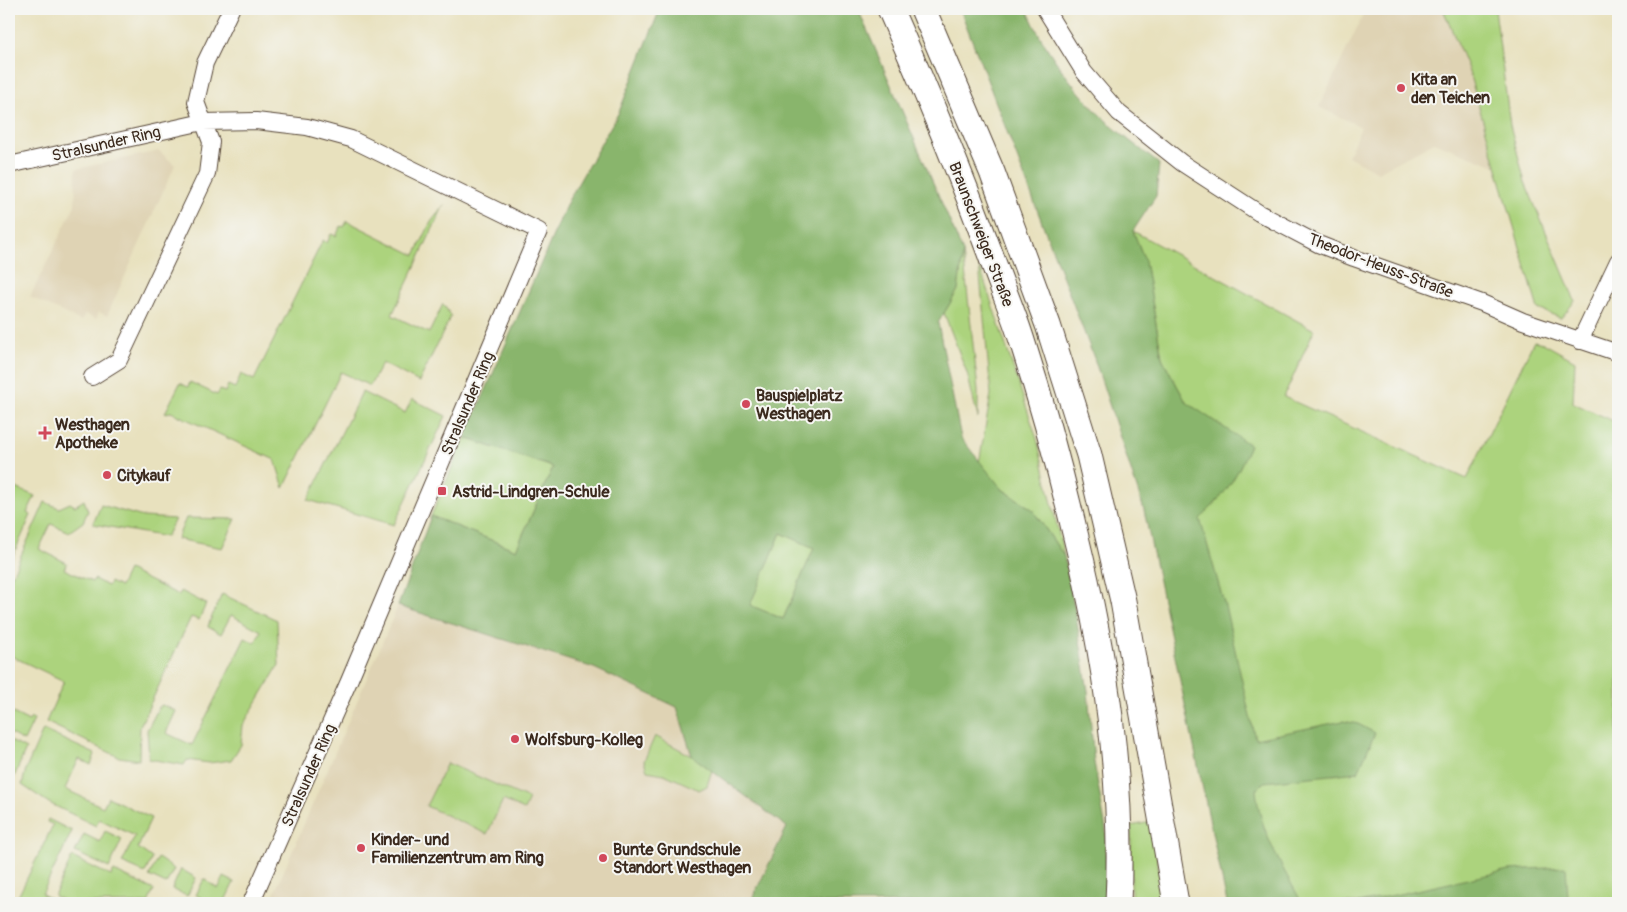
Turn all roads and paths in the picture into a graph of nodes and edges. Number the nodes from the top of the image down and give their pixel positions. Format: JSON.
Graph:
{"nodes":[{"id":1,"x":231,"y":9,"type":"edge"},
{"id":2,"x":890,"y":9,"type":"edge"},
{"id":3,"x":923,"y":9,"type":"edge"},
{"id":4,"x":1045,"y":9,"type":"edge"},
{"id":5,"x":204,"y":122,"type":"junction"},
{"id":6,"x":9,"y":165,"type":"edge"},
{"id":7,"x":1618,"y":262,"type":"edge"},
{"id":8,"x":1580,"y":342,"type":"junction"},
{"id":9,"x":1618,"y":353,"type":"edge"},
{"id":10,"x":92,"y":377,"type":"dead end"},
{"id":11,"x":251,"y":903,"type":"edge"},
{"id":12,"x":1118,"y":903,"type":"edge"},
{"id":13,"x":1176,"y":903,"type":"edge"}],
"edges":[{"from":1,"to":5,"type":"street"},
{"from":2,"to":12,"type":"highway","name":"Braunschweiger Straße"},
{"from":3,"to":13,"type":"highway","name":"Braunschweiger Straße"},
{"from":4,"to":8,"type":"street","name":"Theodor-Heuss-Straße"},
{"from":5,"to":6,"type":"street","name":"Stralsunder Ring"},
{"from":5,"to":10,"type":"street"},
{"from":5,"to":11,"type":"street","name":"Stralsunder Ring"},
{"from":7,"to":8,"type":"street"},
{"from":8,"to":9,"type":"street","name":"Theodor-Heuss-Straße"}]}
